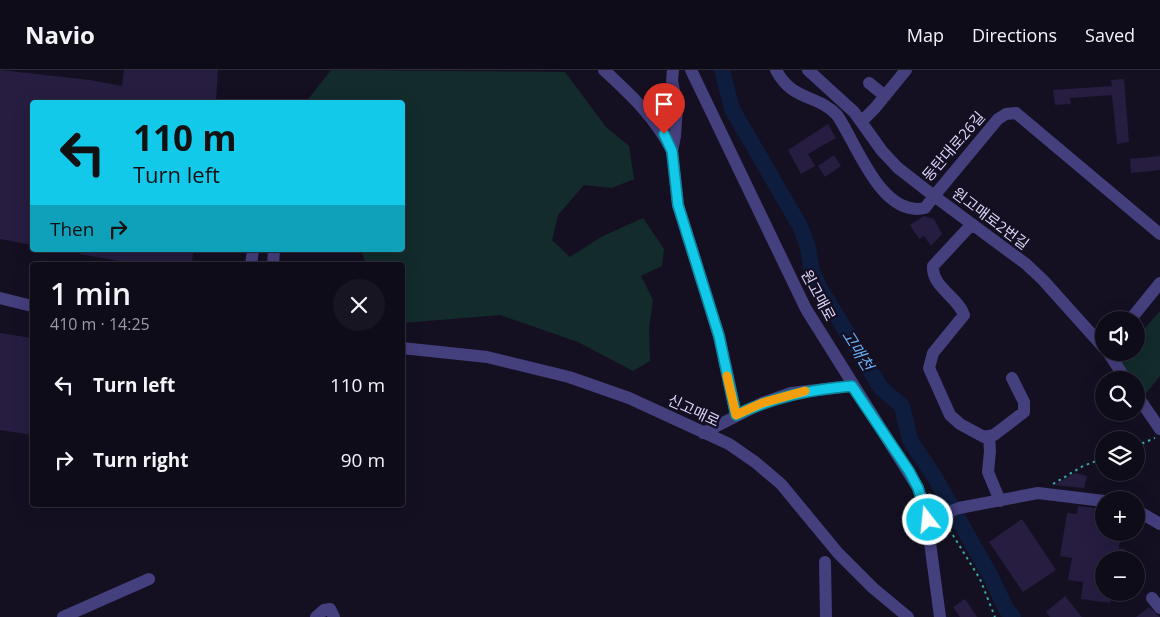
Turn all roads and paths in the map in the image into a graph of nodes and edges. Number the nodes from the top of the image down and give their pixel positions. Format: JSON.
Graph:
{"nodes":[{"id":1,"x":604,"y":70,"type":"edge"},
{"id":2,"x":672,"y":70,"type":"edge"},
{"id":3,"x":691,"y":70,"type":"edge"},
{"id":4,"x":776,"y":70,"type":"edge"},
{"id":5,"x":808,"y":70,"type":"edge"},
{"id":6,"x":906,"y":70,"type":"edge"},
{"id":7,"x":870,"y":84,"type":"dead end"},
{"id":8,"x":885,"y":96,"type":"junction"},
{"id":9,"x":861,"y":122,"type":"junction"},
{"id":10,"x":672,"y":151,"type":"junction"},
{"id":11,"x":934,"y":196,"type":"junction"},
{"id":12,"x":972,"y":224,"type":"junction"},
{"id":13,"x":1160,"y":234,"type":"edge"},
{"id":14,"x":1160,"y":283,"type":"edge"},
{"id":15,"x":0,"y":298,"type":"edge"},
{"id":16,"x":30,"y":306,"type":"edge"},
{"id":17,"x":1137,"y":311,"type":"edge"},
{"id":18,"x":1095,"y":338,"type":"edge"},
{"id":19,"x":405,"y":348,"type":"edge"},
{"id":20,"x":1012,"y":378,"type":"dead end"},
{"id":21,"x":852,"y":386,"type":"junction"},
{"id":22,"x":1145,"y":407,"type":"edge"},
{"id":23,"x":736,"y":415,"type":"junction"},
{"id":24,"x":1160,"y":429,"type":"edge"},
{"id":25,"x":703,"y":432,"type":"junction"},
{"id":26,"x":989,"y":436,"type":"junction"},
{"id":27,"x":1160,"y":436,"type":"edge"},
{"id":28,"x":1145,"y":442,"type":"edge"},
{"id":29,"x":1095,"y":461,"type":"edge"},
{"id":30,"x":1038,"y":493,"type":"junction"},
{"id":31,"x":1095,"y":500,"type":"edge"},
{"id":32,"x":1000,"y":501,"type":"junction"},
{"id":33,"x":942,"y":514,"type":"junction"},
{"id":34,"x":1145,"y":515,"type":"edge"},
{"id":35,"x":928,"y":520,"type":"junction"},
{"id":36,"x":1160,"y":524,"type":"edge"},
{"id":37,"x":825,"y":562,"type":"dead end"},
{"id":38,"x":150,"y":579,"type":"dead end"},
{"id":39,"x":63,"y":617,"type":"edge"},
{"id":40,"x":316,"y":617,"type":"edge"},
{"id":41,"x":334,"y":617,"type":"edge"},
{"id":42,"x":826,"y":617,"type":"edge"},
{"id":43,"x":908,"y":617,"type":"edge"},
{"id":44,"x":940,"y":617,"type":"edge"},
{"id":45,"x":995,"y":617,"type":"edge"}],
"edges":[{"from":1,"to":10,"type":"street"},
{"from":2,"to":10,"type":"street"},
{"from":3,"to":21,"type":"street","name":"원고매로"},
{"from":4,"to":11,"type":"street","name":"원고매로2번길"},
{"from":5,"to":9,"type":"street","name":"동탄대로26길"},
{"from":6,"to":8,"type":"street"},
{"from":7,"to":8,"type":"street"},
{"from":8,"to":9,"type":"street"},
{"from":9,"to":11,"type":"street","name":"동탄대로26길"},
{"from":10,"to":23,"type":"street"},
{"from":11,"to":12,"type":"street","name":"원고매로2번길"},
{"from":11,"to":13,"type":"street","name":"동탄대로26길"},
{"from":12,"to":18,"type":"street","name":"원고매로2번길"},
{"from":12,"to":26,"type":"street"},
{"from":14,"to":17,"type":"street"},
{"from":15,"to":16,"type":"street"},
{"from":19,"to":25,"type":"street","name":"신고매로"},
{"from":20,"to":26,"type":"street"},
{"from":21,"to":23,"type":"street"},
{"from":21,"to":35,"type":"street","name":"원고매로"},
{"from":22,"to":24,"type":"street"},
{"from":23,"to":25,"type":"street"},
{"from":25,"to":43,"type":"street","name":"신고매로"},
{"from":26,"to":32,"type":"street"},
{"from":27,"to":28,"type":"path"},
{"from":29,"to":30,"type":"path"},
{"from":30,"to":31,"type":"street"},
{"from":30,"to":32,"type":"street"},
{"from":32,"to":33,"type":"street"},
{"from":33,"to":35,"type":"street"},
{"from":33,"to":45,"type":"path"},
{"from":34,"to":36,"type":"street"},
{"from":35,"to":44,"type":"street","name":"원고매로"},
{"from":37,"to":42,"type":"street"},
{"from":38,"to":39,"type":"street"},
{"from":40,"to":41,"type":"street"}]}
